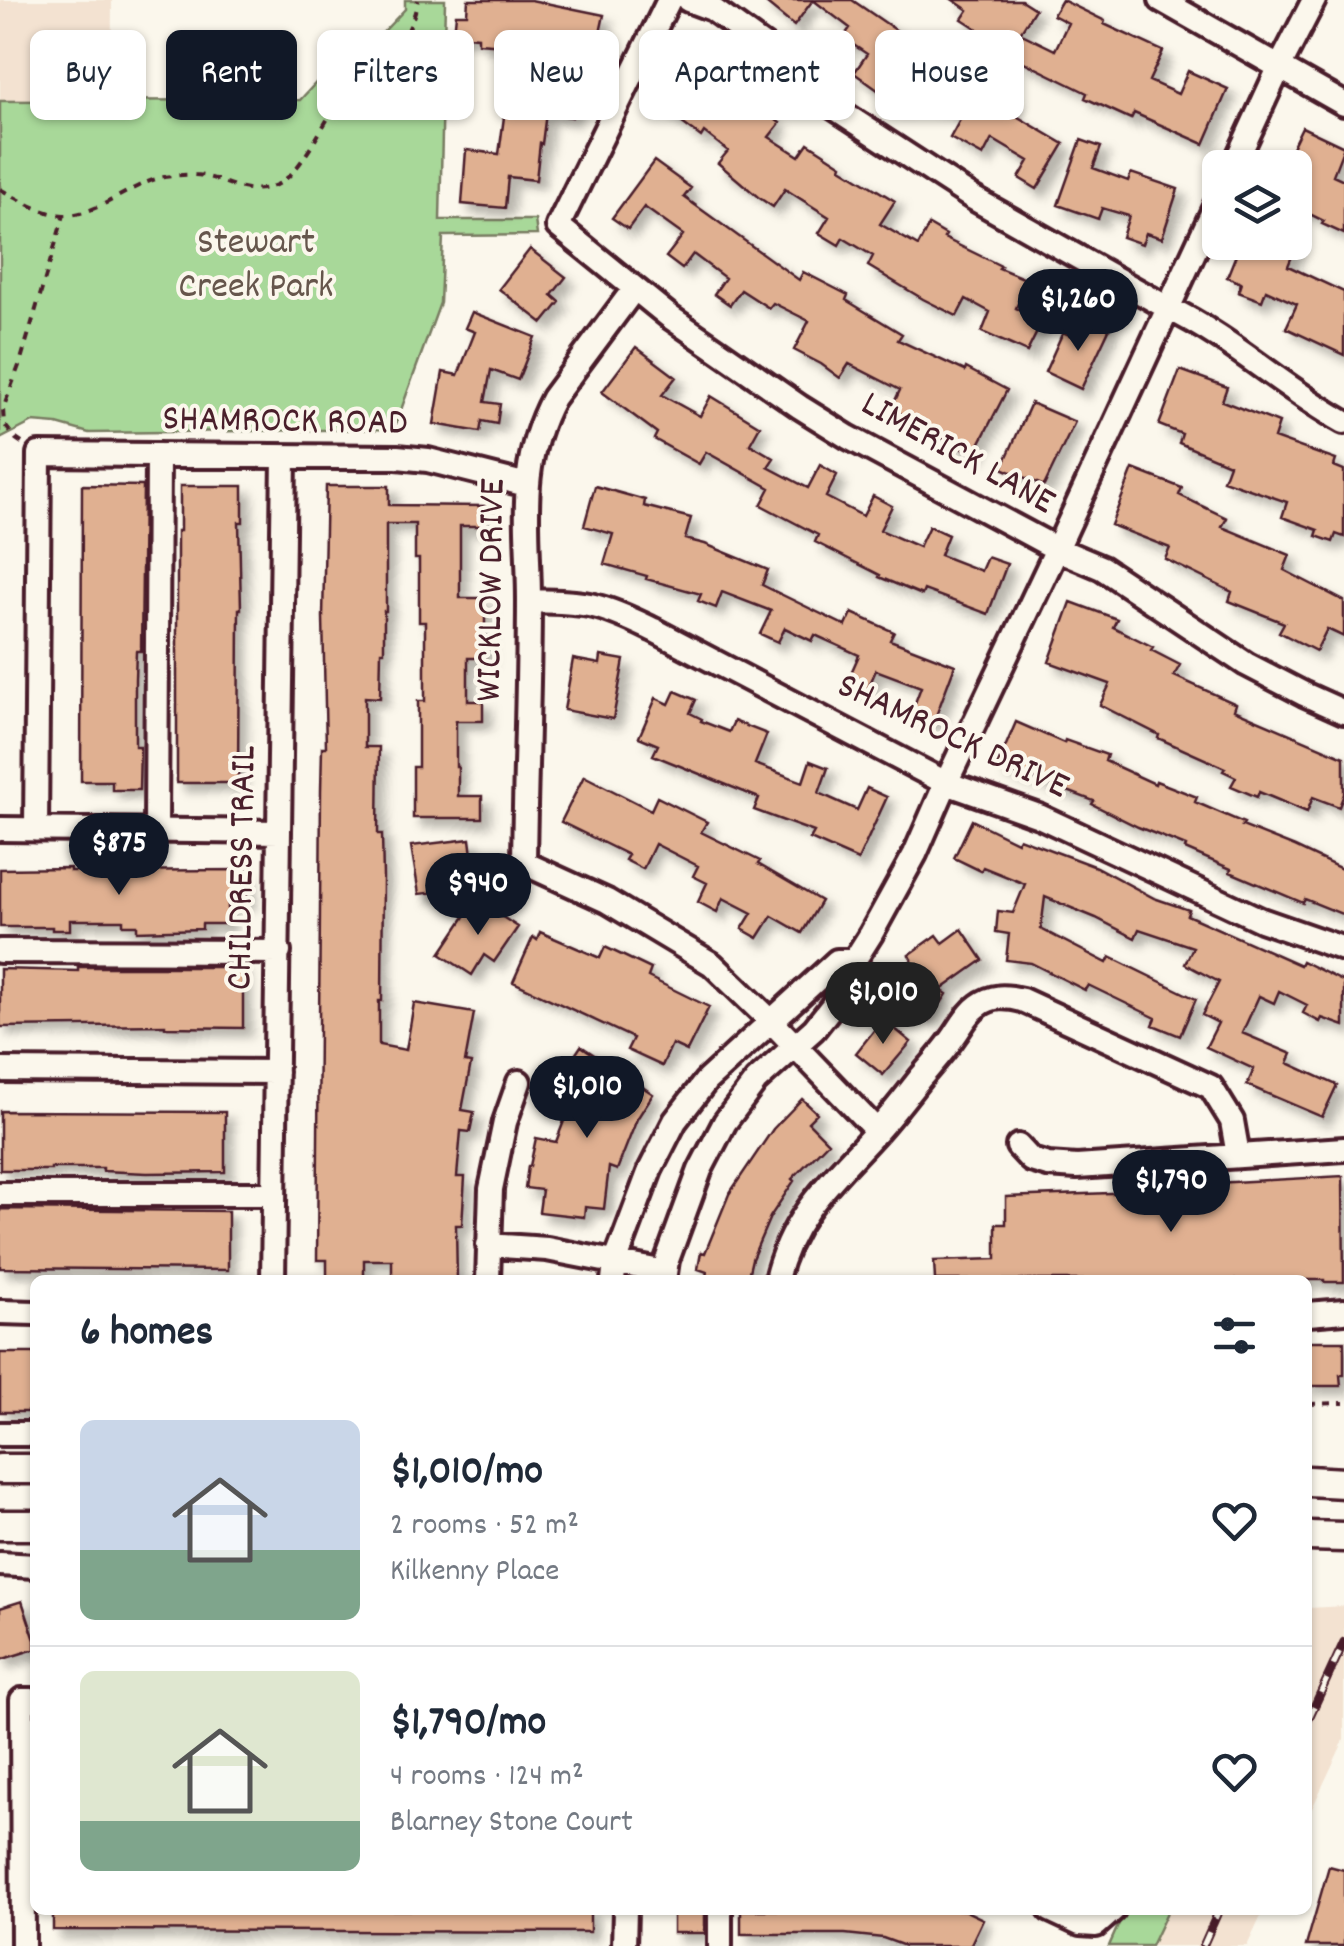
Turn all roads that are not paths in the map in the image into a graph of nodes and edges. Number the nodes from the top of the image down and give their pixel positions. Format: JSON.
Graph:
{"nodes":[{"id":1,"x":669,"y":0,"type":"edge"},
{"id":2,"x":688,"y":0,"type":"edge"},
{"id":3,"x":1161,"y":0,"type":"edge"},
{"id":4,"x":1314,"y":0,"type":"edge"},
{"id":5,"x":1279,"y":68,"type":"junction"},
{"id":6,"x":1344,"y":104,"type":"edge"},
{"id":7,"x":1241,"y":150,"type":"edge"},
{"id":8,"x":1202,"y":235,"type":"edge"},
{"id":9,"x":634,"y":289,"type":"junction"},
{"id":10,"x":1168,"y":308,"type":"junction"},
{"id":11,"x":1344,"y":422,"type":"edge"},
{"id":12,"x":158,"y":456,"type":"junction"},
{"id":13,"x":284,"y":457,"type":"junction"},
{"id":14,"x":527,"y":484,"type":"junction"},
{"id":15,"x":1058,"y":549,"type":"junction"},
{"id":16,"x":529,"y":601,"type":"junction"},
{"id":17,"x":1344,"y":712,"type":"edge"},
{"id":18,"x":946,"y":783,"type":"junction"},
{"id":19,"x":0,"y":829,"type":"edge"},
{"id":20,"x":36,"y":830,"type":"junction"},
{"id":21,"x":156,"y":831,"type":"junction"},
{"id":22,"x":279,"y":832,"type":"junction"},
{"id":23,"x":1344,"y":949,"type":"edge"},
{"id":24,"x":0,"y":951,"type":"edge"},
{"id":25,"x":279,"y":952,"type":"junction"},
{"id":26,"x":854,"y":961,"type":"junction"},
{"id":27,"x":771,"y":1021,"type":"junction"},
{"id":28,"x":796,"y":1048,"type":"junction"},
{"id":29,"x":0,"y":1070,"type":"edge"},
{"id":30,"x":276,"y":1072,"type":"junction"},
{"id":31,"x":519,"y":1082,"type":"dead end"},
{"id":32,"x":877,"y":1131,"type":"junction"},
{"id":33,"x":1018,"y":1146,"type":"dead end"},
{"id":34,"x":1344,"y":1149,"type":"edge"},
{"id":35,"x":1238,"y":1155,"type":"junction"},
{"id":36,"x":0,"y":1194,"type":"edge"},
{"id":37,"x":274,"y":1194,"type":"junction"},
{"id":38,"x":488,"y":1245,"type":"junction"},
{"id":39,"x":614,"y":1271,"type":"edge"},
{"id":40,"x":273,"y":1275,"type":"edge"},
{"id":41,"x":488,"y":1275,"type":"edge"},
{"id":42,"x":655,"y":1275,"type":"edge"},
{"id":43,"x":665,"y":1275,"type":"edge"},
{"id":44,"x":778,"y":1275,"type":"edge"},
{"id":45,"x":1344,"y":1311,"type":"edge"},
{"id":46,"x":0,"y":1312,"type":"edge"},
{"id":47,"x":30,"y":1312,"type":"edge"},
{"id":48,"x":1312,"y":1314,"type":"edge"},
{"id":49,"x":0,"y":1434,"type":"edge"},
{"id":50,"x":30,"y":1434,"type":"edge"},
{"id":51,"x":0,"y":1469,"type":"edge"},
{"id":52,"x":30,"y":1469,"type":"edge"},
{"id":53,"x":1312,"y":1481,"type":"edge"},
{"id":54,"x":1344,"y":1483,"type":"edge"},
{"id":55,"x":0,"y":1525,"type":"edge"},
{"id":56,"x":30,"y":1525,"type":"edge"},
{"id":57,"x":1312,"y":1536,"type":"edge"},
{"id":58,"x":1344,"y":1536,"type":"edge"},
{"id":59,"x":0,"y":1564,"type":"edge"},
{"id":60,"x":30,"y":1565,"type":"edge"},
{"id":61,"x":28,"y":1700,"type":"edge"},
{"id":62,"x":29,"y":1833,"type":"edge"},
{"id":63,"x":625,"y":1915,"type":"edge"},
{"id":64,"x":720,"y":1915,"type":"edge"},
{"id":65,"x":1061,"y":1915,"type":"edge"},
{"id":66,"x":1108,"y":1915,"type":"edge"},
{"id":67,"x":22,"y":1946,"type":"edge"},
{"id":68,"x":624,"y":1946,"type":"edge"},
{"id":69,"x":720,"y":1946,"type":"edge"}],
"edges":[{"from":1,"to":9,"type":"street","name":"LIMERICK LANE"},
{"from":2,"to":10,"type":"street"},
{"from":3,"to":5,"type":"street"},
{"from":4,"to":5,"type":"street"},
{"from":5,"to":6,"type":"street"},
{"from":5,"to":7,"type":"street"},
{"from":8,"to":10,"type":"street"},
{"from":9,"to":14,"type":"street","name":"WICKLOW DRIVE"},
{"from":9,"to":15,"type":"street","name":"LIMERICK LANE"},
{"from":10,"to":11,"type":"street"},
{"from":10,"to":15,"type":"street"},
{"from":12,"to":13,"type":"street","name":"SHAMROCK ROAD"},
{"from":12,"to":20,"type":"street","name":"SHAMROCK ROAD"},
{"from":12,"to":21,"type":"street"},
{"from":13,"to":14,"type":"street","name":"SHAMROCK ROAD"},
{"from":13,"to":22,"type":"street","name":"CHILDRESS TRAIL"},
{"from":14,"to":16,"type":"street","name":"WICKLOW DRIVE"},
{"from":15,"to":17,"type":"street","name":"LIMERICK LANE"},
{"from":15,"to":18,"type":"street"},
{"from":16,"to":18,"type":"street","name":"SHAMROCK DRIVE"},
{"from":16,"to":27,"type":"street","name":"WICKLOW DRIVE"},
{"from":18,"to":23,"type":"street","name":"SHAMROCK DRIVE"},
{"from":18,"to":26,"type":"street"},
{"from":19,"to":20,"type":"street"},
{"from":20,"to":21,"type":"street"},
{"from":21,"to":22,"type":"street"},
{"from":22,"to":25,"type":"street","name":"CHILDRESS TRAIL"},
{"from":24,"to":25,"type":"street"},
{"from":25,"to":30,"type":"street","name":"CHILDRESS TRAIL"},
{"from":26,"to":27,"type":"street"},
{"from":26,"to":28,"type":"street"},
{"from":27,"to":28,"type":"street"},
{"from":27,"to":39,"type":"street"},
{"from":28,"to":32,"type":"street"},
{"from":28,"to":43,"type":"street"},
{"from":29,"to":30,"type":"street"},
{"from":30,"to":37,"type":"street","name":"CHILDRESS TRAIL"},
{"from":31,"to":38,"type":"street"},
{"from":32,"to":35,"type":"street"},
{"from":32,"to":44,"type":"street"},
{"from":33,"to":35,"type":"street"},
{"from":34,"to":35,"type":"street"},
{"from":36,"to":37,"type":"street"},
{"from":37,"to":40,"type":"street","name":"CHILDRESS TRAIL"},
{"from":38,"to":39,"type":"street"},
{"from":38,"to":41,"type":"street"},
{"from":39,"to":42,"type":"street"},
{"from":45,"to":48,"type":"street"},
{"from":46,"to":47,"type":"street"},
{"from":49,"to":50,"type":"street"},
{"from":51,"to":52,"type":"main road"},
{"from":53,"to":54,"type":"main road"},
{"from":55,"to":56,"type":"main road"},
{"from":57,"to":58,"type":"main road"},
{"from":59,"to":60,"type":"street"},
{"from":61,"to":62,"type":"street"},
{"from":62,"to":67,"type":"street"},
{"from":63,"to":68,"type":"street"},
{"from":64,"to":69,"type":"street"},
{"from":65,"to":66,"type":"street"}]}
